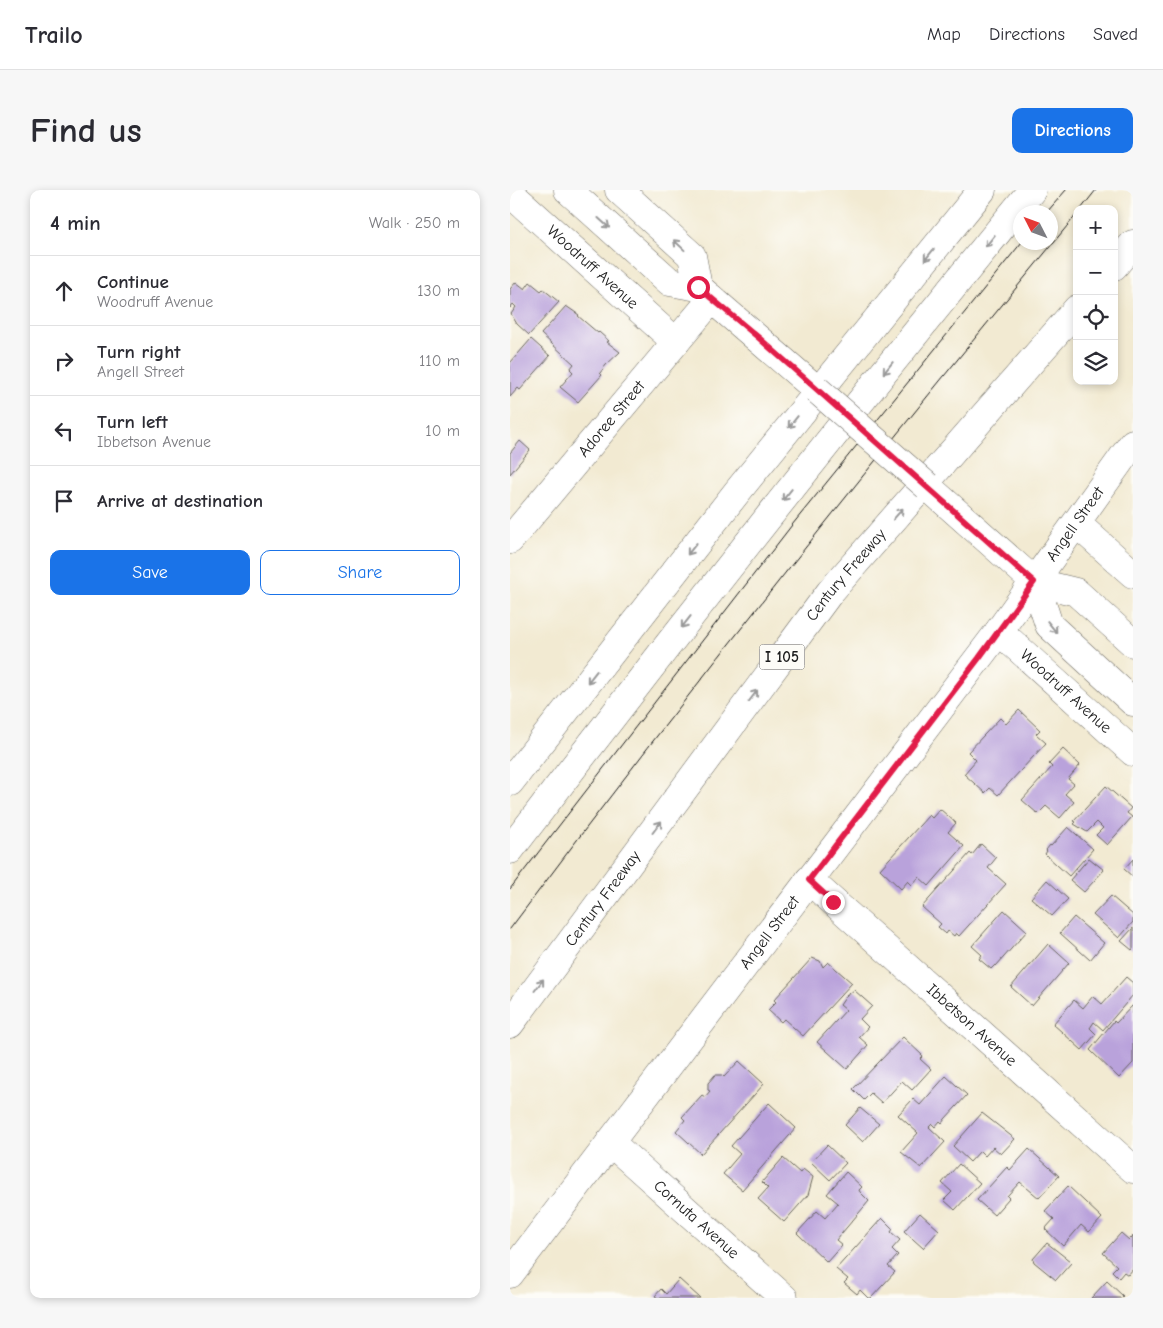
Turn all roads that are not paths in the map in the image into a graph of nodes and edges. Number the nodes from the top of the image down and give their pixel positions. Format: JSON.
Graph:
{"nodes":[{"id":1,"x":568,"y":190,"type":"edge"},
{"id":2,"x":619,"y":190,"type":"edge"},
{"id":3,"x":982,"y":190,"type":"edge"},
{"id":4,"x":1032,"y":190,"type":"edge"},
{"id":5,"x":510,"y":193,"type":"edge"},
{"id":6,"x":1133,"y":244,"type":"edge"},
{"id":7,"x":1118,"y":261,"type":"edge"},
{"id":8,"x":705,"y":293,"type":"junction"},
{"id":9,"x":1073,"y":314,"type":"edge"},
{"id":10,"x":676,"y":342,"type":"junction"},
{"id":11,"x":1133,"y":443,"type":"edge"},
{"id":12,"x":1076,"y":524,"type":"junction"},
{"id":13,"x":510,"y":540,"type":"edge"},
{"id":14,"x":1133,"y":574,"type":"edge"},
{"id":15,"x":1034,"y":582,"type":"junction"},
{"id":16,"x":999,"y":631,"type":"junction"},
{"id":17,"x":1133,"y":643,"type":"edge"},
{"id":18,"x":1133,"y":702,"type":"edge"},
{"id":19,"x":1133,"y":752,"type":"edge"},
{"id":20,"x":510,"y":782,"type":"edge"},
{"id":21,"x":510,"y":850,"type":"edge"},
{"id":22,"x":809,"y":880,"type":"junction"},
{"id":23,"x":510,"y":1024,"type":"edge"},
{"id":24,"x":610,"y":1142,"type":"junction"},
{"id":25,"x":1133,"y":1169,"type":"edge"},
{"id":26,"x":510,"y":1274,"type":"edge"},
{"id":27,"x":784,"y":1298,"type":"edge"}],
"edges":[{"from":1,"to":8,"type":"main road","one_way":true},
{"from":8,"to":2,"type":"main road","one_way":true},
{"from":3,"to":20,"type":"main road","one_way":true},
{"from":4,"to":21,"type":"main road","one_way":true},
{"from":5,"to":10,"type":"main road","name":"Woodruff Avenue"},
{"from":6,"to":7,"type":"main road"},
{"from":8,"to":10,"type":"main road","name":"Adoree Street"},
{"from":8,"to":15,"type":"main road","bridge":true},
{"from":23,"to":9,"type":"main road","name":"Century Freeway","number":"I 105","one_way":true},
{"from":10,"to":13,"type":"main road","name":"Adoree Street"},
{"from":11,"to":12,"type":"main road","name":"Angell Street"},
{"from":12,"to":14,"type":"main road"},
{"from":12,"to":15,"type":"main road","name":"Angell Street"},
{"from":15,"to":16,"type":"main road","name":"Angell Street"},
{"from":15,"to":17,"type":"main road"},
{"from":15,"to":18,"type":"main road","one_way":true},
{"from":16,"to":19,"type":"main road","name":"Woodruff Avenue"},
{"from":16,"to":22,"type":"main road","name":"Angell Street"},
{"from":22,"to":24,"type":"main road","name":"Angell Street"},
{"from":22,"to":25,"type":"main road","name":"Ibbetson Avenue"},
{"from":24,"to":26,"type":"main road","name":"Angell Street"},
{"from":24,"to":27,"type":"main road","name":"Cornuta Avenue"}]}
